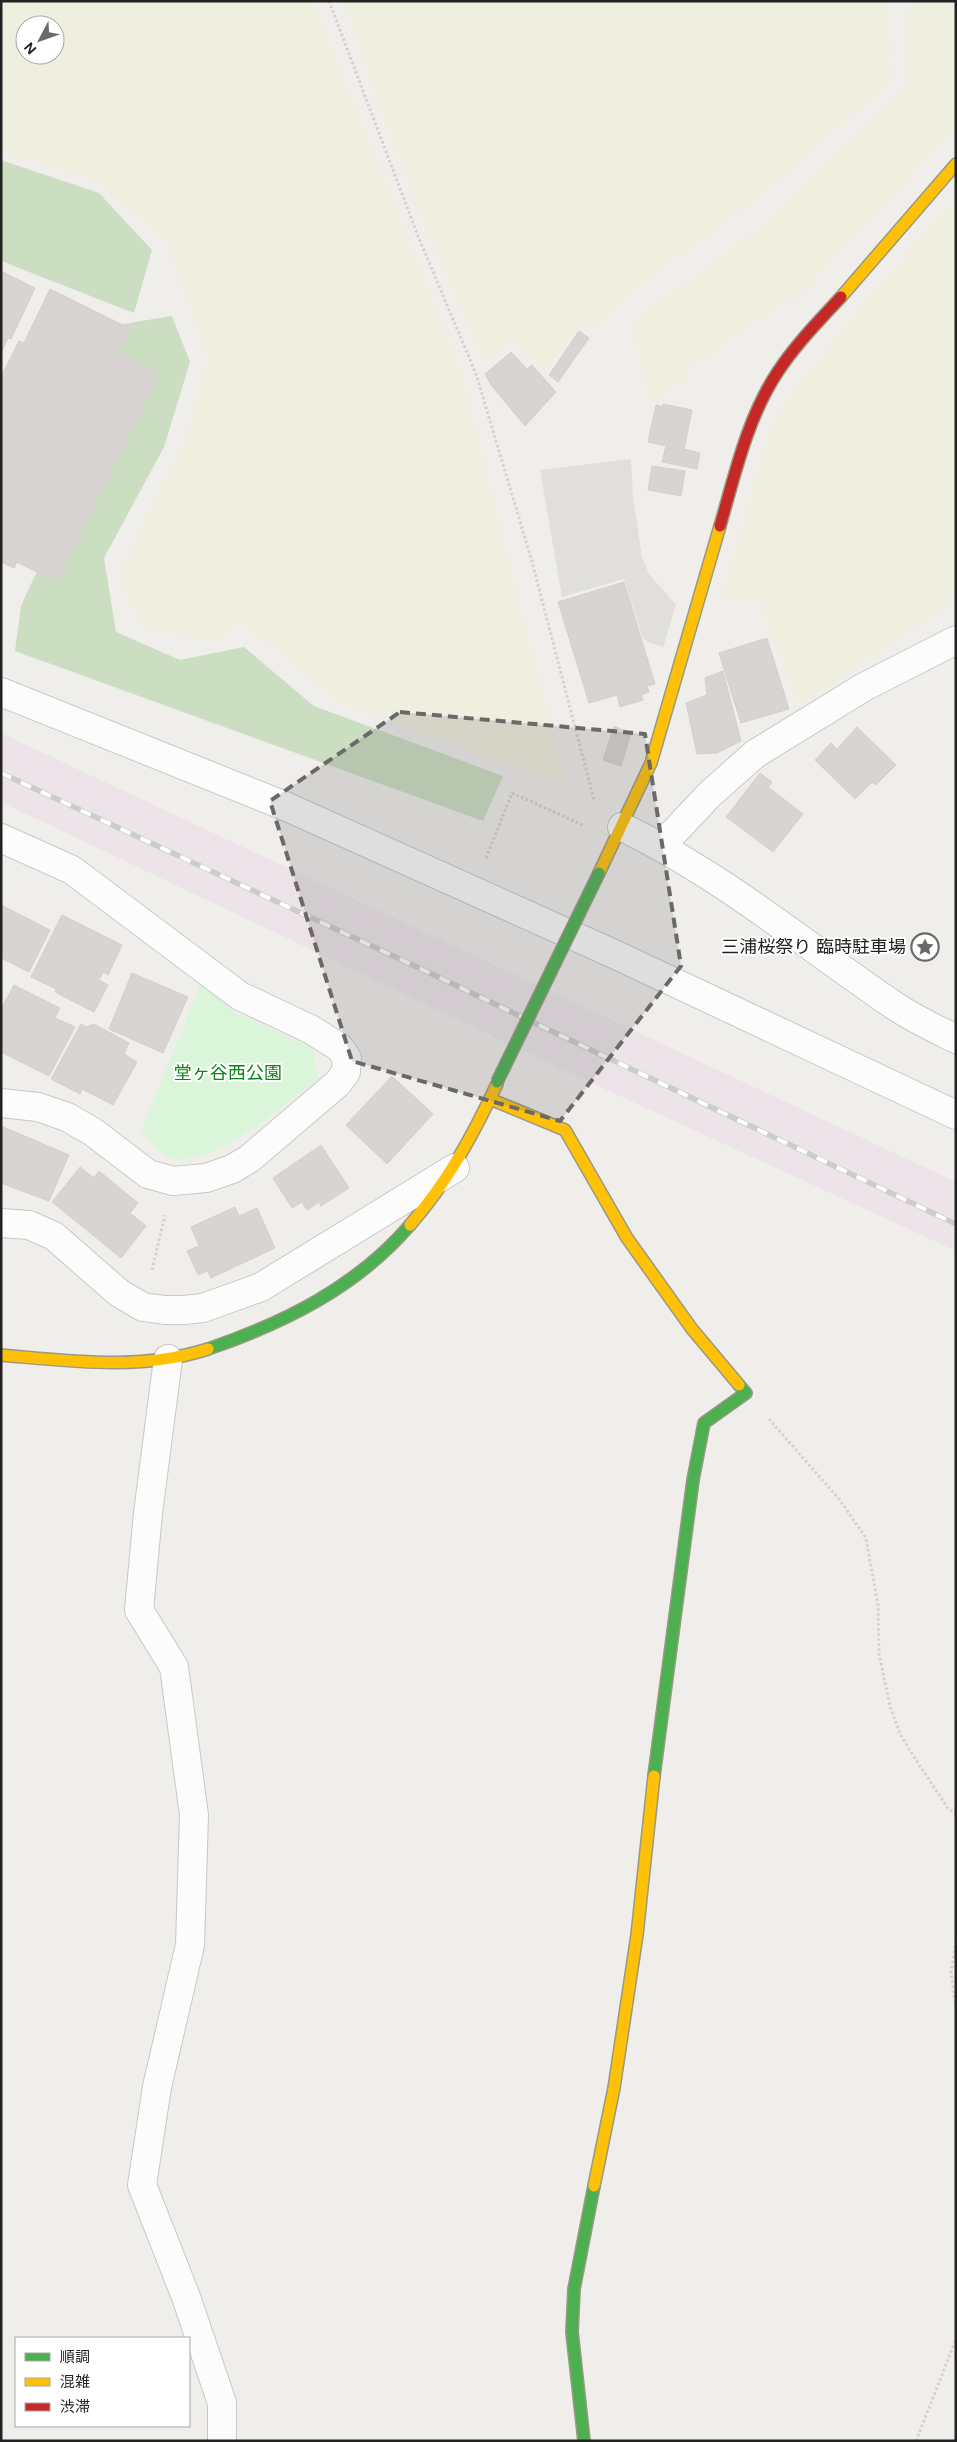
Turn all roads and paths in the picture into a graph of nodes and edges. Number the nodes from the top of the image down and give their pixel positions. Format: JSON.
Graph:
{"nodes":[{"id":1,"x":328,"y":1,"type":"edge"},
{"id":2,"x":956,"y":164,"type":"edge"},
{"id":3,"x":956,"y":640,"type":"edge"},
{"id":4,"x":1,"y":692,"type":"edge"},
{"id":5,"x":618,"y":833,"type":"junction"},
{"id":6,"x":1,"y":838,"type":"edge"},
{"id":7,"x":661,"y":846,"type":"junction"},
{"id":8,"x":477,"y":858,"type":"dead end"},
{"id":9,"x":956,"y":1039,"type":"edge"},
{"id":10,"x":490,"y":1099,"type":"junction"},
{"id":11,"x":1,"y":1103,"type":"edge"},
{"id":12,"x":956,"y":1115,"type":"edge"},
{"id":13,"x":455,"y":1168,"type":"junction"},
{"id":14,"x":173,"y":1181,"type":"junction"},
{"id":15,"x":1,"y":1223,"type":"edge"},
{"id":16,"x":143,"y":1307,"type":"junction"},
{"id":17,"x":1,"y":1355,"type":"edge"},
{"id":18,"x":168,"y":1359,"type":"junction"},
{"id":19,"x":746,"y":1393,"type":"junction"},
{"id":20,"x":956,"y":1814,"type":"edge"},
{"id":21,"x":956,"y":1941,"type":"edge"},
{"id":22,"x":956,"y":2010,"type":"edge"},
{"id":23,"x":956,"y":2339,"type":"edge"},
{"id":24,"x":222,"y":2441,"type":"edge"},
{"id":25,"x":584,"y":2441,"type":"edge"},
{"id":26,"x":916,"y":2441,"type":"edge"}],
"edges":[{"from":1,"to":5,"type":"path"},
{"from":2,"to":5,"type":"street"},
{"from":3,"to":7,"type":"street"},
{"from":4,"to":12,"type":"street"},
{"from":5,"to":7,"type":"street"},
{"from":5,"to":8,"type":"path"},
{"from":5,"to":10,"type":"street","bridge":true},
{"from":6,"to":14,"type":"street"},
{"from":7,"to":9,"type":"street"},
{"from":10,"to":13,"type":"street"},
{"from":10,"to":19,"type":"street"},
{"from":11,"to":14,"type":"street"},
{"from":13,"to":16,"type":"street"},
{"from":13,"to":18,"type":"street"},
{"from":14,"to":16,"type":"path"},
{"from":15,"to":16,"type":"street"},
{"from":17,"to":18,"type":"street"},
{"from":18,"to":24,"type":"street"},
{"from":19,"to":20,"type":"path"},
{"from":19,"to":25,"type":"street"},
{"from":21,"to":22,"type":"path"},
{"from":23,"to":26,"type":"path"}]}
